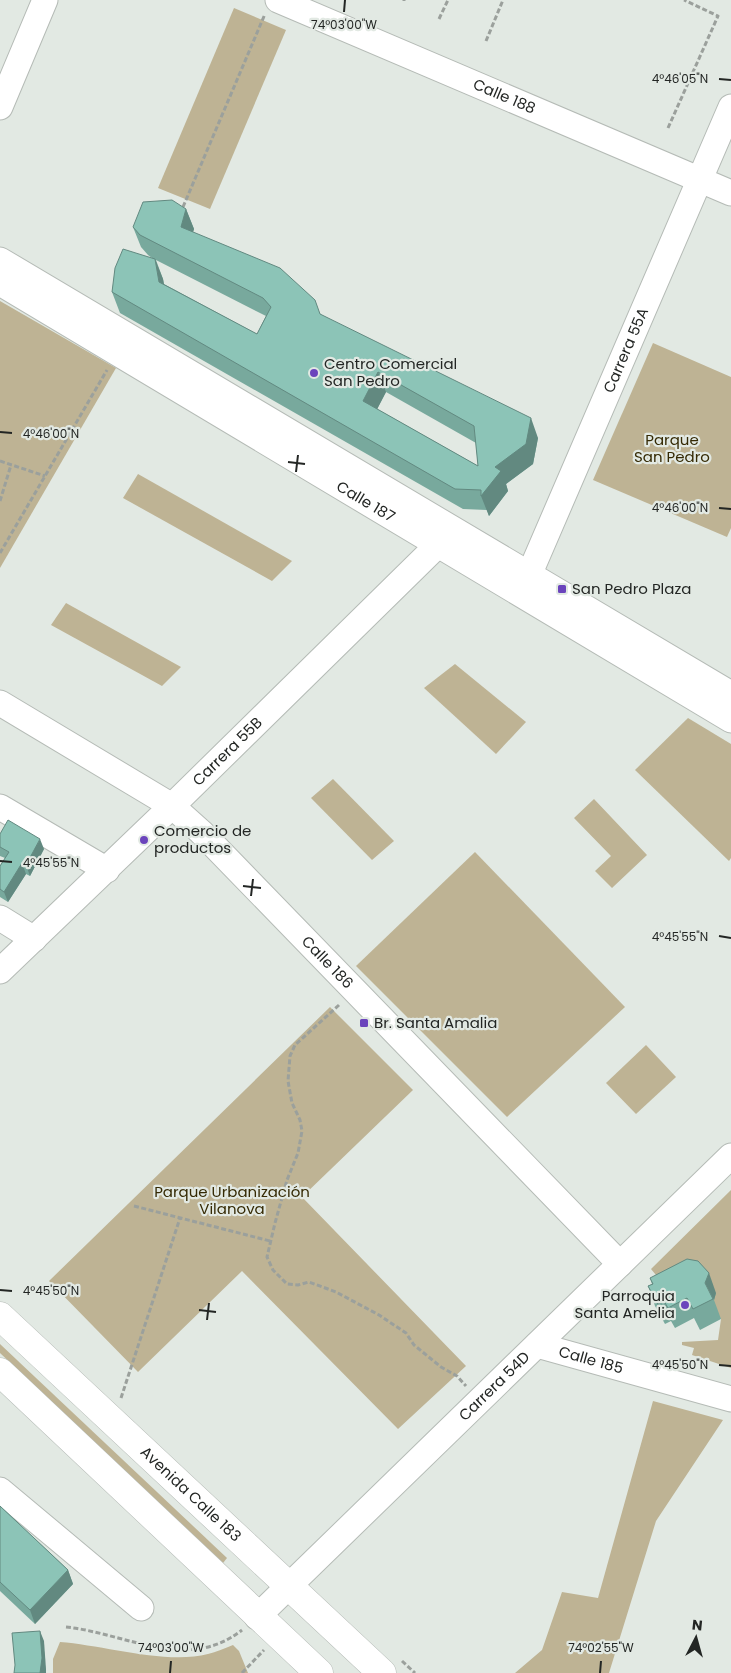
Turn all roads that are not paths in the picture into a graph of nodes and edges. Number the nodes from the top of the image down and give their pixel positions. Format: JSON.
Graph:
{"nodes":[{"id":1,"x":45,"y":0,"type":"edge"},
{"id":2,"x":273,"y":4,"type":"edge"},
{"id":3,"x":0,"y":107,"type":"edge"},
{"id":4,"x":731,"y":107,"type":"edge"},
{"id":5,"x":700,"y":180,"type":"junction"},
{"id":6,"x":731,"y":193,"type":"edge"},
{"id":7,"x":0,"y":260,"type":"edge"},
{"id":8,"x":0,"y":283,"type":"edge"},
{"id":9,"x":447,"y":537,"type":"junction"},
{"id":10,"x":525,"y":584,"type":"junction"},
{"id":11,"x":675,"y":674,"type":"junction"},
{"id":12,"x":731,"y":694,"type":"edge"},
{"id":13,"x":0,"y":703,"type":"edge"},
{"id":14,"x":731,"y":720,"type":"edge"},
{"id":15,"x":172,"y":806,"type":"junction"},
{"id":16,"x":0,"y":807,"type":"edge"},
{"id":17,"x":107,"y":870,"type":"junction"},
{"id":18,"x":0,"y":918,"type":"edge"},
{"id":19,"x":34,"y":938,"type":"junction"},
{"id":20,"x":0,"y":972,"type":"edge"},
{"id":21,"x":731,"y":1156,"type":"edge"},
{"id":22,"x":620,"y":1264,"type":"junction"},
{"id":23,"x":0,"y":1316,"type":"edge"},
{"id":24,"x":537,"y":1345,"type":"junction"},
{"id":25,"x":0,"y":1372,"type":"edge"},
{"id":26,"x":731,"y":1399,"type":"edge"},
{"id":27,"x":0,"y":1490,"type":"edge"},
{"id":28,"x":288,"y":1587,"type":"junction"},
{"id":29,"x":141,"y":1608,"type":"dead end"},
{"id":30,"x":257,"y":1617,"type":"junction"},
{"id":31,"x":319,"y":1673,"type":"edge"},
{"id":32,"x":382,"y":1673,"type":"edge"}],
"edges":[{"from":1,"to":3,"type":"street"},
{"from":2,"to":5,"type":"street","name":"Calle 188"},
{"from":4,"to":5,"type":"street","name":"Carrera 55A"},
{"from":5,"to":6,"type":"street","name":"Calle 188"},
{"from":5,"to":10,"type":"street","name":"Carrera 55A"},
{"from":7,"to":9,"type":"street","name":"Calle 187"},
{"from":8,"to":9,"type":"street","name":"Calle 187"},
{"from":9,"to":10,"type":"street","name":"Calle 187"},
{"from":9,"to":15,"type":"street","name":"Carrera 55B"},
{"from":10,"to":11,"type":"street","name":"Calle 187"},
{"from":11,"to":12,"type":"street","name":"Calle 187"},
{"from":11,"to":14,"type":"street","name":"Calle 187"},
{"from":13,"to":15,"type":"street","name":"Calle 186"},
{"from":15,"to":17,"type":"street","name":"Carrera 55B"},
{"from":15,"to":22,"type":"street","name":"Calle 186"},
{"from":16,"to":17,"type":"street"},
{"from":17,"to":19,"type":"street","name":"Carrera 55B"},
{"from":18,"to":19,"type":"street"},
{"from":19,"to":20,"type":"street","name":"Carrera 55B"},
{"from":21,"to":22,"type":"street","name":"Carrera 54D"},
{"from":22,"to":24,"type":"street","name":"Carrera 54D"},
{"from":23,"to":28,"type":"main road","name":"Avenida Calle 183"},
{"from":24,"to":26,"type":"street","name":"Calle 185"},
{"from":24,"to":28,"type":"street","name":"Carrera 54D"},
{"from":25,"to":30,"type":"main road"},
{"from":27,"to":29,"type":"street"},
{"from":28,"to":30,"type":"street","name":"Carrera 54D"},
{"from":28,"to":32,"type":"main road","name":"Avenida Calle 183"},
{"from":30,"to":31,"type":"main road"}]}
